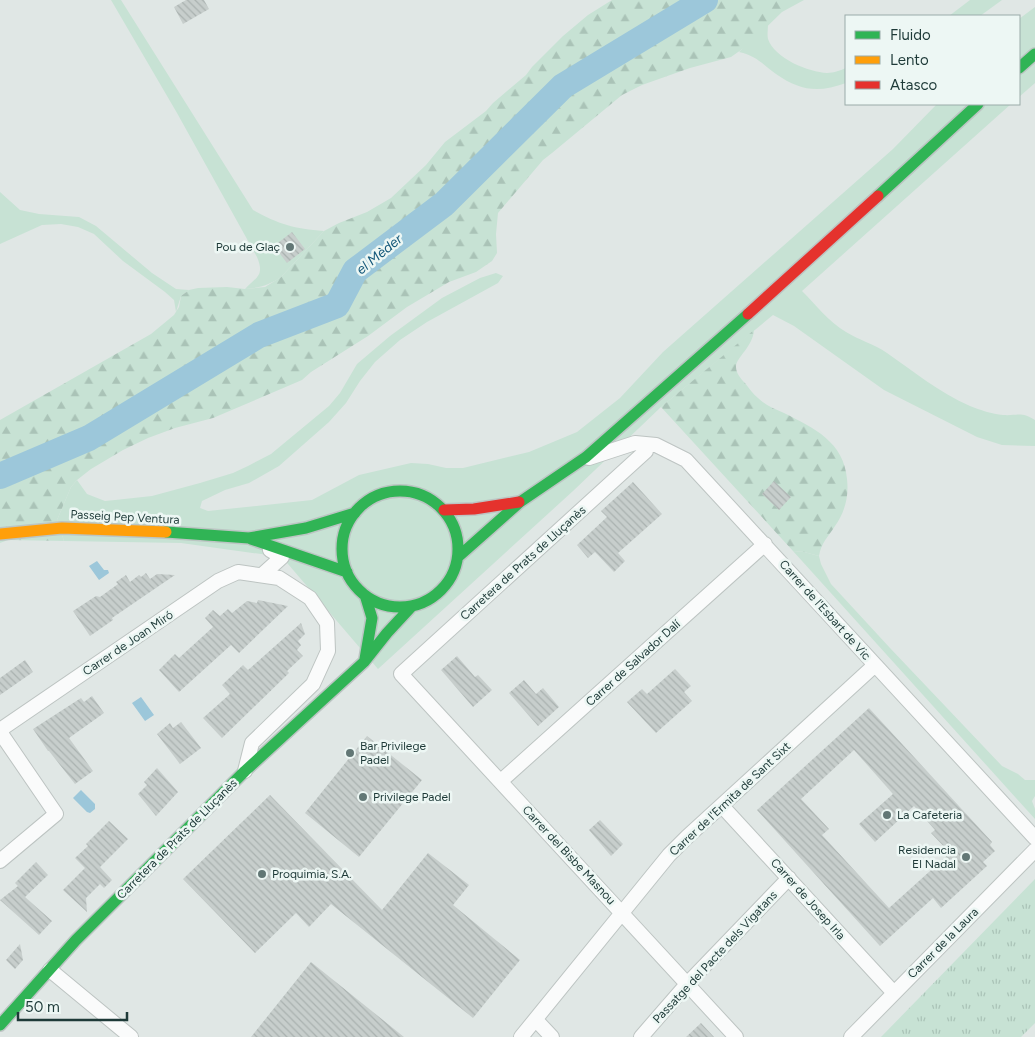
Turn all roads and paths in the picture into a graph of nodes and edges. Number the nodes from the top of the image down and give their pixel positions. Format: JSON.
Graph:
{"nodes":[{"id":1,"x":1035,"y":54,"type":"edge"},
{"id":2,"x":1020,"y":67,"type":"edge"},
{"id":3,"x":977,"y":105,"type":"edge"},
{"id":4,"x":646,"y":451,"type":"dead end"},
{"id":5,"x":586,"y":458,"type":"junction"},
{"id":6,"x":520,"y":502,"type":"junction"},
{"id":7,"x":444,"y":510,"type":"junction"},
{"id":8,"x":355,"y":513,"type":"junction"},
{"id":9,"x":0,"y":534,"type":"edge"},
{"id":10,"x":249,"y":538,"type":"junction"},
{"id":11,"x":765,"y":544,"type":"junction"},
{"id":12,"x":458,"y":557,"type":"junction"},
{"id":13,"x":347,"y":572,"type":"junction"},
{"id":14,"x":262,"y":576,"type":"junction"},
{"id":15,"x":365,"y":595,"type":"junction"},
{"id":16,"x":412,"y":606,"type":"junction"},
{"id":17,"x":364,"y":662,"type":"junction"},
{"id":18,"x":875,"y":665,"type":"junction"},
{"id":19,"x":401,"y":674,"type":"joint"},
{"id":20,"x":0,"y":731,"type":"edge"},
{"id":21,"x":245,"y":771,"type":"junction"},
{"id":22,"x":500,"y":781,"type":"junction"},
{"id":23,"x":722,"y":806,"type":"junction"},
{"id":24,"x":1035,"y":838,"type":"edge"},
{"id":25,"x":1035,"y":850,"type":"edge"},
{"id":26,"x":0,"y":861,"type":"edge"},
{"id":27,"x":789,"y":878,"type":"junction"},
{"id":28,"x":622,"y":913,"type":"junction"},
{"id":29,"x":50,"y":970,"type":"junction"},
{"id":30,"x":687,"y":984,"type":"junction"},
{"id":31,"x":894,"y":993,"type":"junction"},
{"id":32,"x":536,"y":1020,"type":"junction"},
{"id":33,"x":0,"y":1025,"type":"edge"},
{"id":34,"x":131,"y":1037,"type":"edge"},
{"id":35,"x":521,"y":1037,"type":"edge"},
{"id":36,"x":552,"y":1037,"type":"edge"},
{"id":37,"x":641,"y":1037,"type":"edge"},
{"id":38,"x":736,"y":1037,"type":"edge"},
{"id":39,"x":851,"y":1037,"type":"edge"}],
"edges":[{"from":1,"to":2,"type":"street"},
{"from":3,"to":5,"type":"street"},
{"from":4,"to":19,"type":"street","name":"Carretera de Prats de Lluçanès"},
{"from":5,"to":6,"type":"street"},
{"from":5,"to":11,"type":"street","name":"Carrer de l'Esbart de Vic"},
{"from":6,"to":7,"type":"street"},
{"from":6,"to":12,"type":"street"},
{"from":7,"to":8,"type":"street"},
{"from":7,"to":12,"type":"street"},
{"from":8,"to":10,"type":"street","name":"Passeig Pep Ventura"},
{"from":8,"to":13,"type":"street"},
{"from":9,"to":10,"type":"street","name":"Passeig Pep Ventura"},
{"from":10,"to":13,"type":"street","name":"Passeig Pep Ventura"},
{"from":10,"to":14,"type":"street"},
{"from":11,"to":18,"type":"street","name":"Carrer de l'Esbart de Vic"},
{"from":11,"to":22,"type":"street","name":"Carrer de Salvador Dalí"},
{"from":12,"to":16,"type":"street"},
{"from":13,"to":15,"type":"street"},
{"from":14,"to":20,"type":"street","name":"Carrer de Joan Miró"},
{"from":14,"to":21,"type":"street","name":"Carrer de Joan Miró"},
{"from":15,"to":16,"type":"street"},
{"from":15,"to":17,"type":"street"},
{"from":16,"to":17,"type":"street","name":"Carretera de Prats de Lluçanès"},
{"from":17,"to":21,"type":"street","name":"Carretera de Prats de Lluçanès"},
{"from":18,"to":23,"type":"street","name":"Carrer de l'Ermita de Sant Sixt"},
{"from":18,"to":24,"type":"street","name":"Carrer de l'Esbart de Vic"},
{"from":19,"to":22,"type":"street","name":"Carrer del Bisbe Masnou"},
{"from":20,"to":26,"type":"street"},
{"from":21,"to":29,"type":"street","name":"Carretera de Prats de Lluçanès"},
{"from":22,"to":28,"type":"street","name":"Carrer del Bisbe Masnou"},
{"from":23,"to":27,"type":"street","name":"Carrer de Josep Irla"},
{"from":23,"to":28,"type":"street","name":"Carrer de l'Ermita de Sant Sixt"},
{"from":25,"to":31,"type":"street","name":"Carrer de la Laura"},
{"from":27,"to":30,"type":"street","name":"Passatge del Pacte dels Vigatans"},
{"from":27,"to":31,"type":"street","name":"Carrer de Josep Irla"},
{"from":28,"to":30,"type":"street","name":"Carrer del Bisbe Masnou"},
{"from":28,"to":32,"type":"street","name":"Carrer de l'Ermita de Sant Sixt"},
{"from":29,"to":33,"type":"street","name":"Carretera de Prats de Lluçanès"},
{"from":29,"to":34,"type":"street"},
{"from":30,"to":37,"type":"street","name":"Passatge del Pacte dels Vigatans"},
{"from":30,"to":38,"type":"street","name":"Carrer del Bisbe Masnou"},
{"from":31,"to":39,"type":"street","name":"Carrer de la Laura"},
{"from":32,"to":35,"type":"street","name":"Carrer de l'Ermita de Sant Sixt"},
{"from":32,"to":36,"type":"street"}]}
